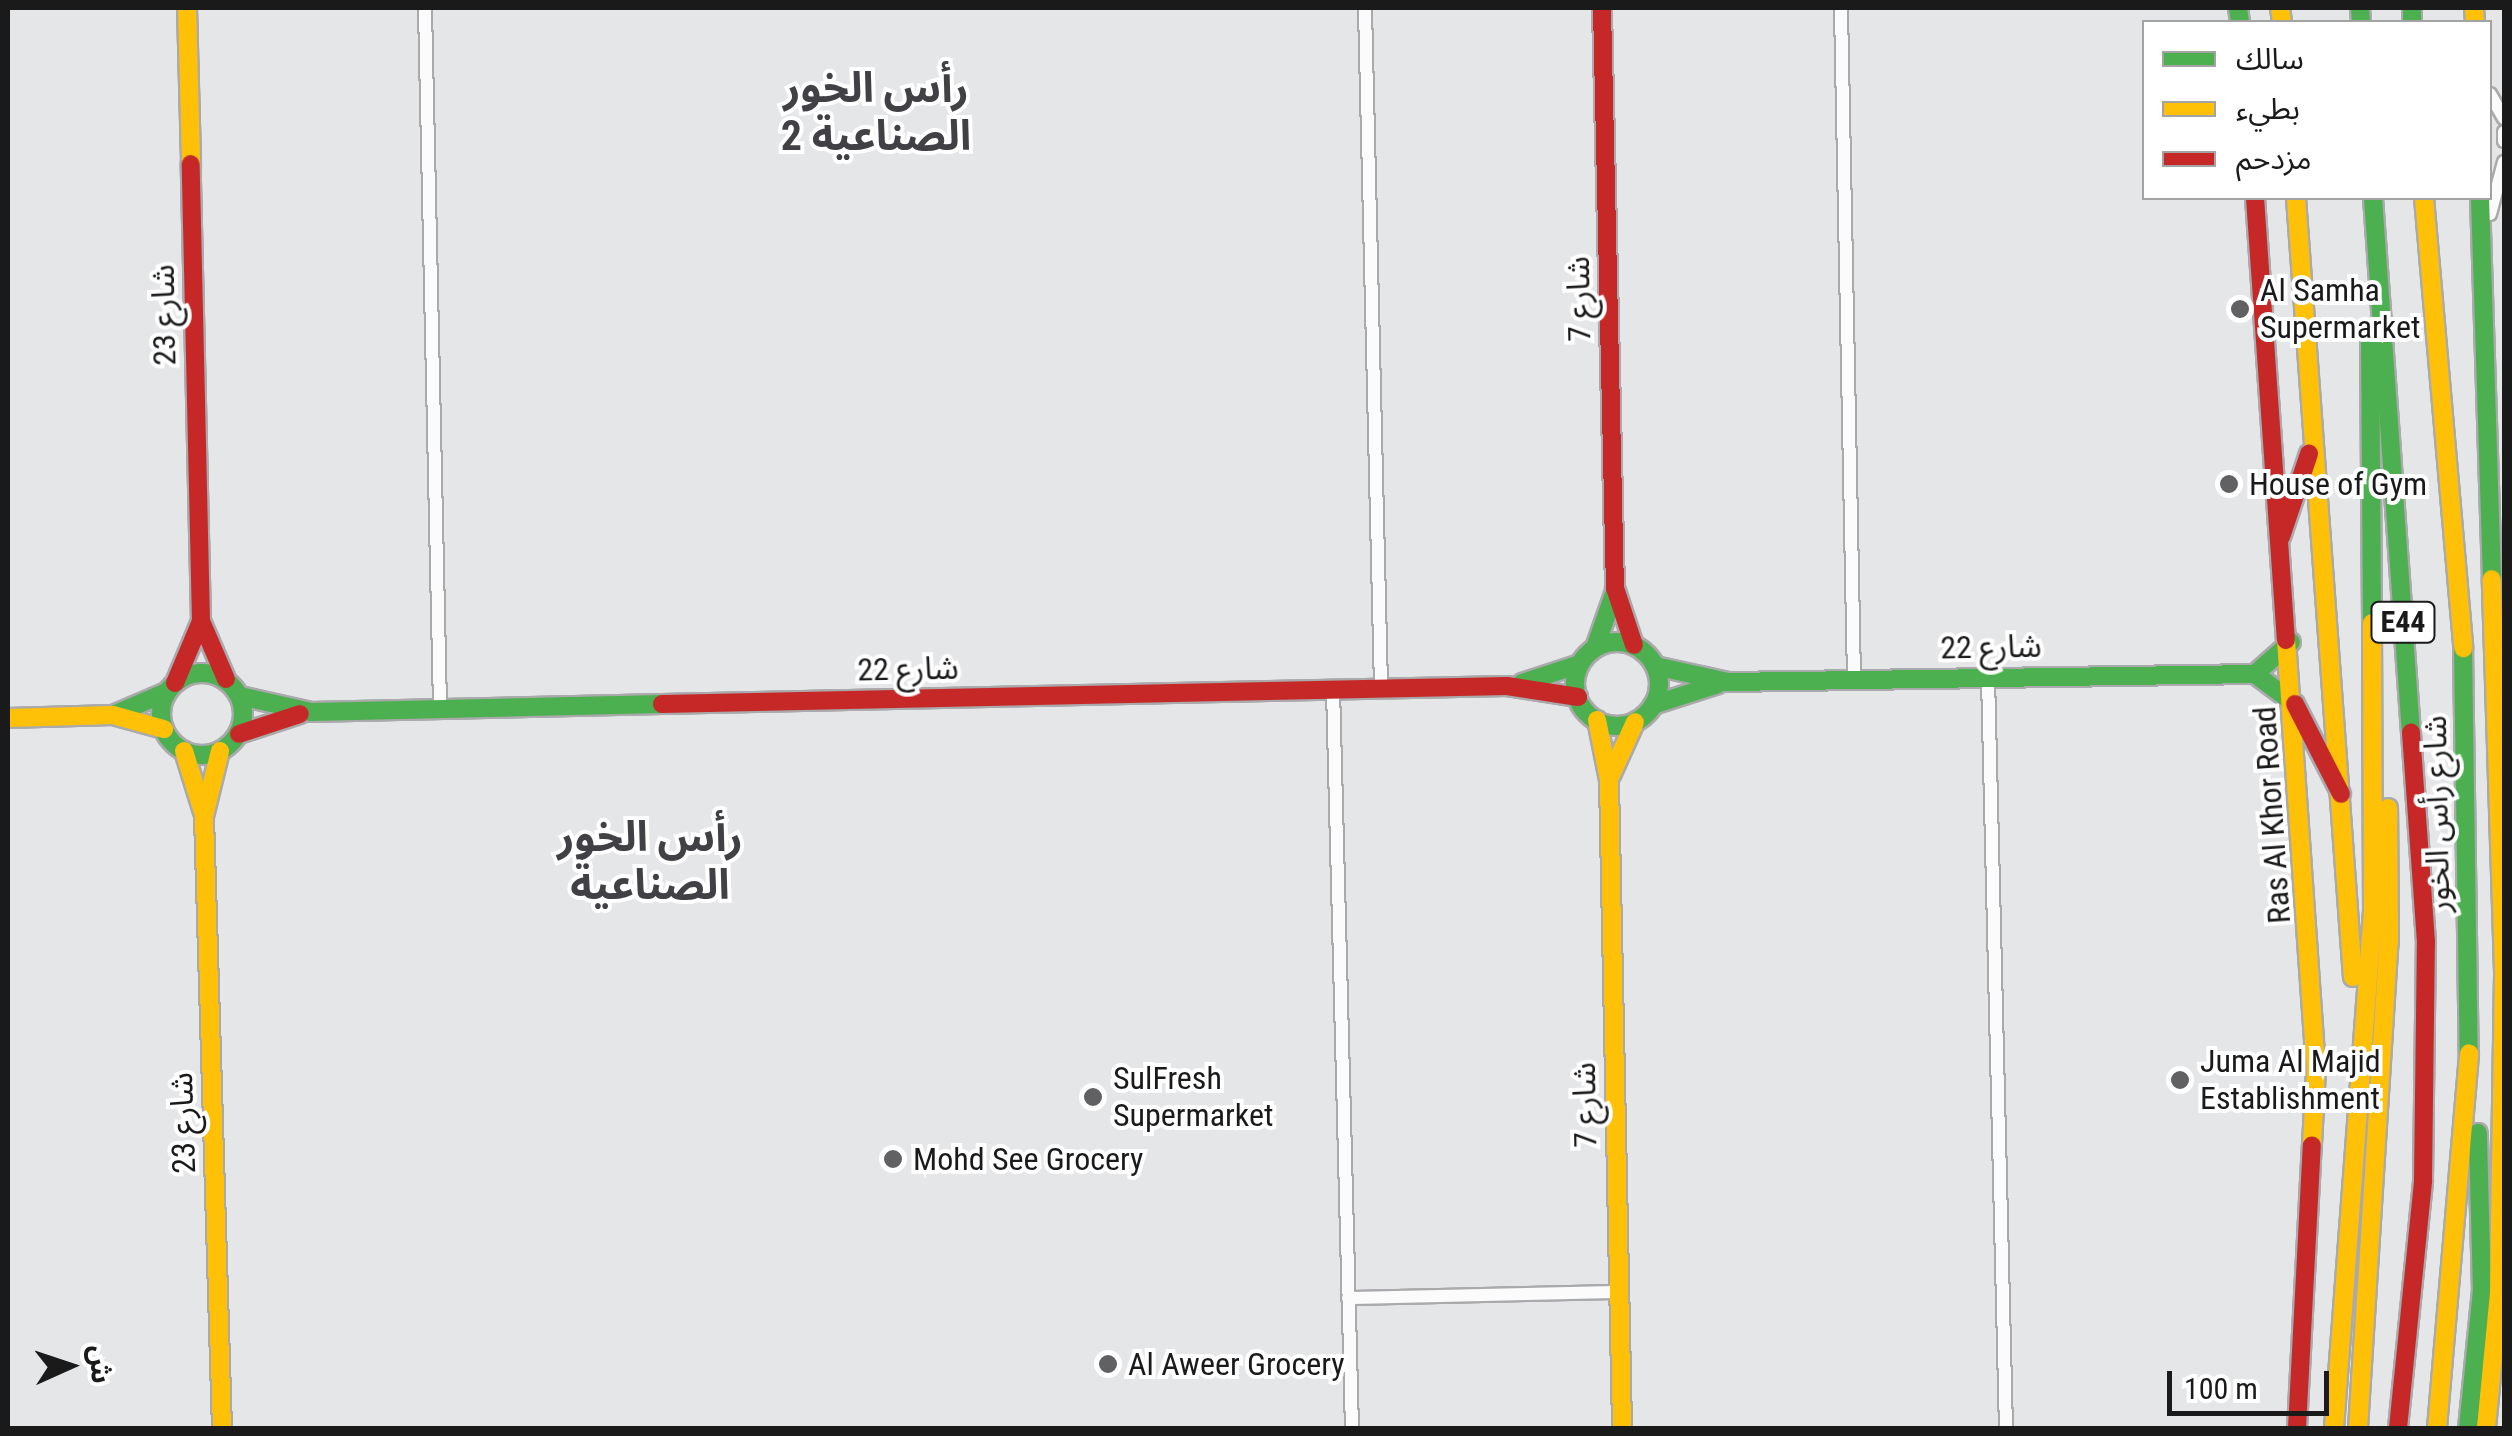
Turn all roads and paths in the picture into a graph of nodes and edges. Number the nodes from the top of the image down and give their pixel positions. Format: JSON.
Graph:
{"nodes":[{"id":1,"x":187,"y":8,"type":"edge"},
{"id":2,"x":425,"y":8,"type":"edge"},
{"id":3,"x":1365,"y":8,"type":"edge"},
{"id":4,"x":1602,"y":8,"type":"edge"},
{"id":5,"x":1841,"y":8,"type":"edge"},
{"id":6,"x":2504,"y":132,"type":"edge"},
{"id":7,"x":2504,"y":141,"type":"edge"},
{"id":8,"x":2504,"y":162,"type":"edge"},
{"id":9,"x":2492,"y":192,"type":"edge"},
{"id":10,"x":2256,"y":200,"type":"edge"},
{"id":11,"x":2296,"y":200,"type":"edge"},
{"id":12,"x":2373,"y":200,"type":"edge"},
{"id":13,"x":2424,"y":200,"type":"edge"},
{"id":14,"x":2480,"y":200,"type":"edge"},
{"id":15,"x":2491,"y":200,"type":"edge"},
{"id":16,"x":2380,"y":302,"type":"junction"},
{"id":17,"x":2484,"y":311,"type":"junction"},
{"id":18,"x":2311,"y":371,"type":"junction"},
{"id":19,"x":2282,"y":537,"type":"junction"},
{"id":20,"x":1615,"y":588,"type":"junction"},
{"id":21,"x":200,"y":621,"type":"junction"},
{"id":22,"x":2290,"y":642,"type":"junction"},
{"id":23,"x":1634,"y":645,"type":"junction"},
{"id":24,"x":1595,"y":648,"type":"junction"},
{"id":25,"x":1580,"y":664,"type":"junction"},
{"id":26,"x":1655,"y":666,"type":"junction"},
{"id":27,"x":2256,"y":674,"type":"junction"},
{"id":28,"x":1988,"y":677,"type":"junction"},
{"id":29,"x":226,"y":679,"type":"junction"},
{"id":30,"x":1854,"y":680,"type":"junction"},
{"id":31,"x":1728,"y":682,"type":"junction"},
{"id":32,"x":2376,"y":683,"type":"junction"},
{"id":33,"x":1507,"y":686,"type":"junction"},
{"id":34,"x":1381,"y":687,"type":"junction"},
{"id":35,"x":171,"y":688,"type":"junction"},
{"id":36,"x":1333,"y":689,"type":"junction"},
{"id":37,"x":240,"y":696,"type":"junction"},
{"id":38,"x":1578,"y":697,"type":"junction"},
{"id":39,"x":2295,"y":704,"type":"junction"},
{"id":40,"x":1654,"y":705,"type":"junction"},
{"id":41,"x":440,"y":708,"type":"junction"},
{"id":42,"x":311,"y":712,"type":"junction"},
{"id":43,"x":112,"y":715,"type":"junction"},
{"id":44,"x":8,"y":718,"type":"edge"},
{"id":45,"x":1596,"y":720,"type":"junction"},
{"id":46,"x":1635,"y":722,"type":"junction"},
{"id":47,"x":164,"y":730,"type":"junction"},
{"id":48,"x":238,"y":734,"type":"junction"},
{"id":49,"x":184,"y":751,"type":"junction"},
{"id":50,"x":220,"y":751,"type":"junction"},
{"id":51,"x":1609,"y":780,"type":"junction"},
{"id":52,"x":2347,"y":808,"type":"junction"},
{"id":53,"x":204,"y":816,"type":"junction"},
{"id":54,"x":2472,"y":1022,"type":"junction"},
{"id":55,"x":2358,"y":1028,"type":"junction"},
{"id":56,"x":1618,"y":1292,"type":"junction"},
{"id":57,"x":1348,"y":1298,"type":"junction"},
{"id":58,"x":2359,"y":1420,"type":"edge"},
{"id":59,"x":222,"y":1428,"type":"edge"},
{"id":60,"x":1352,"y":1428,"type":"edge"},
{"id":61,"x":1622,"y":1428,"type":"edge"},
{"id":62,"x":2006,"y":1428,"type":"edge"},
{"id":63,"x":2298,"y":1428,"type":"edge"},
{"id":64,"x":2334,"y":1428,"type":"edge"},
{"id":65,"x":2398,"y":1428,"type":"edge"},
{"id":66,"x":2437,"y":1428,"type":"edge"},
{"id":67,"x":2468,"y":1428,"type":"edge"},
{"id":68,"x":2486,"y":1428,"type":"edge"}],
"edges":[{"from":1,"to":21,"type":"main road","name":"شارع 23"},
{"from":2,"to":41,"type":"street"},
{"from":3,"to":34,"type":"street"},
{"from":4,"to":20,"type":"main road","name":"شارع 7"},
{"from":5,"to":30,"type":"street"},
{"from":6,"to":7,"type":"street"},
{"from":8,"to":9,"type":"street"},
{"from":10,"to":19,"type":"main road","name":"Ras Al Khor Road"},
{"from":11,"to":18,"type":"main road"},
{"from":12,"to":16,"type":"main road","name":"شارع رأس الخور","number":"E44"},
{"from":13,"to":54,"type":"main road","name":"شارع رأس الخور","number":"E44"},
{"from":14,"to":17,"type":"main road"},
{"from":15,"to":17,"type":"street"},
{"from":16,"to":32,"type":"main road"},
{"from":16,"to":65,"type":"main road","name":"شارع رأس الخور","number":"E44"},
{"from":17,"to":68,"type":"main road"},
{"from":18,"to":19,"type":"main road"},
{"from":18,"to":52,"type":"main road"},
{"from":19,"to":22,"type":"main road","name":"Ras Al Khor Road"},
{"from":20,"to":23,"type":"main road","name":"شارع 7"},
{"from":20,"to":24,"type":"main road","name":"شارع 7"},
{"from":21,"to":29,"type":"main road","name":"شارع 23"},
{"from":21,"to":35,"type":"main road","name":"شارع 23"},
{"from":22,"to":27,"type":"main road"},
{"from":22,"to":39,"type":"main road","name":"Ras Al Khor Road"},
{"from":23,"to":24,"type":"main road"},
{"from":23,"to":26,"type":"main road"},
{"from":24,"to":25,"type":"main road"},
{"from":25,"to":33,"type":"main road","name":"شارع 22"},
{"from":25,"to":38,"type":"main road"},
{"from":26,"to":31,"type":"main road","name":"شارع 22"},
{"from":26,"to":40,"type":"main road"},
{"from":27,"to":28,"type":"main road","name":"شارع 22"},
{"from":27,"to":39,"type":"main road"},
{"from":28,"to":30,"type":"main road","name":"شارع 22"},
{"from":28,"to":62,"type":"street"},
{"from":29,"to":35,"type":"main road"},
{"from":29,"to":37,"type":"main road"},
{"from":30,"to":31,"type":"main road","name":"شارع 22"},
{"from":31,"to":40,"type":"main road","name":"شارع 22"},
{"from":32,"to":55,"type":"main road"},
{"from":32,"to":58,"type":"main road"},
{"from":33,"to":34,"type":"main road","name":"شارع 22"},
{"from":33,"to":38,"type":"main road","name":"شارع 22"},
{"from":34,"to":36,"type":"main road","name":"شارع 22"},
{"from":35,"to":43,"type":"main road"},
{"from":35,"to":47,"type":"main road"},
{"from":36,"to":41,"type":"main road","name":"شارع 22"},
{"from":36,"to":57,"type":"street"},
{"from":37,"to":42,"type":"main road","name":"شارع 22"},
{"from":37,"to":48,"type":"main road"},
{"from":38,"to":45,"type":"main road"},
{"from":39,"to":52,"type":"main road"},
{"from":39,"to":63,"type":"main road","name":"Ras Al Khor Road"},
{"from":40,"to":46,"type":"main road"},
{"from":41,"to":42,"type":"main road","name":"شارع 22"},
{"from":42,"to":48,"type":"main road","name":"شارع 22"},
{"from":43,"to":44,"type":"main road"},
{"from":43,"to":47,"type":"main road"},
{"from":45,"to":46,"type":"main road"},
{"from":45,"to":51,"type":"main road"},
{"from":46,"to":51,"type":"main road"},
{"from":47,"to":49,"type":"main road"},
{"from":48,"to":50,"type":"main road"},
{"from":49,"to":50,"type":"main road"},
{"from":49,"to":53,"type":"main road","name":"شارع 23"},
{"from":50,"to":53,"type":"main road","name":"شارع 23"},
{"from":51,"to":56,"type":"main road","name":"شارع 7"},
{"from":52,"to":55,"type":"main road"},
{"from":53,"to":59,"type":"main road","name":"شارع 23"},
{"from":54,"to":66,"type":"main road","name":"شارع رأس الخور","number":"E44"},
{"from":54,"to":67,"type":"main road"},
{"from":55,"to":64,"type":"main road"},
{"from":56,"to":57,"type":"street"},
{"from":56,"to":61,"type":"main road","name":"شارع 7"},
{"from":57,"to":60,"type":"street"}]}
